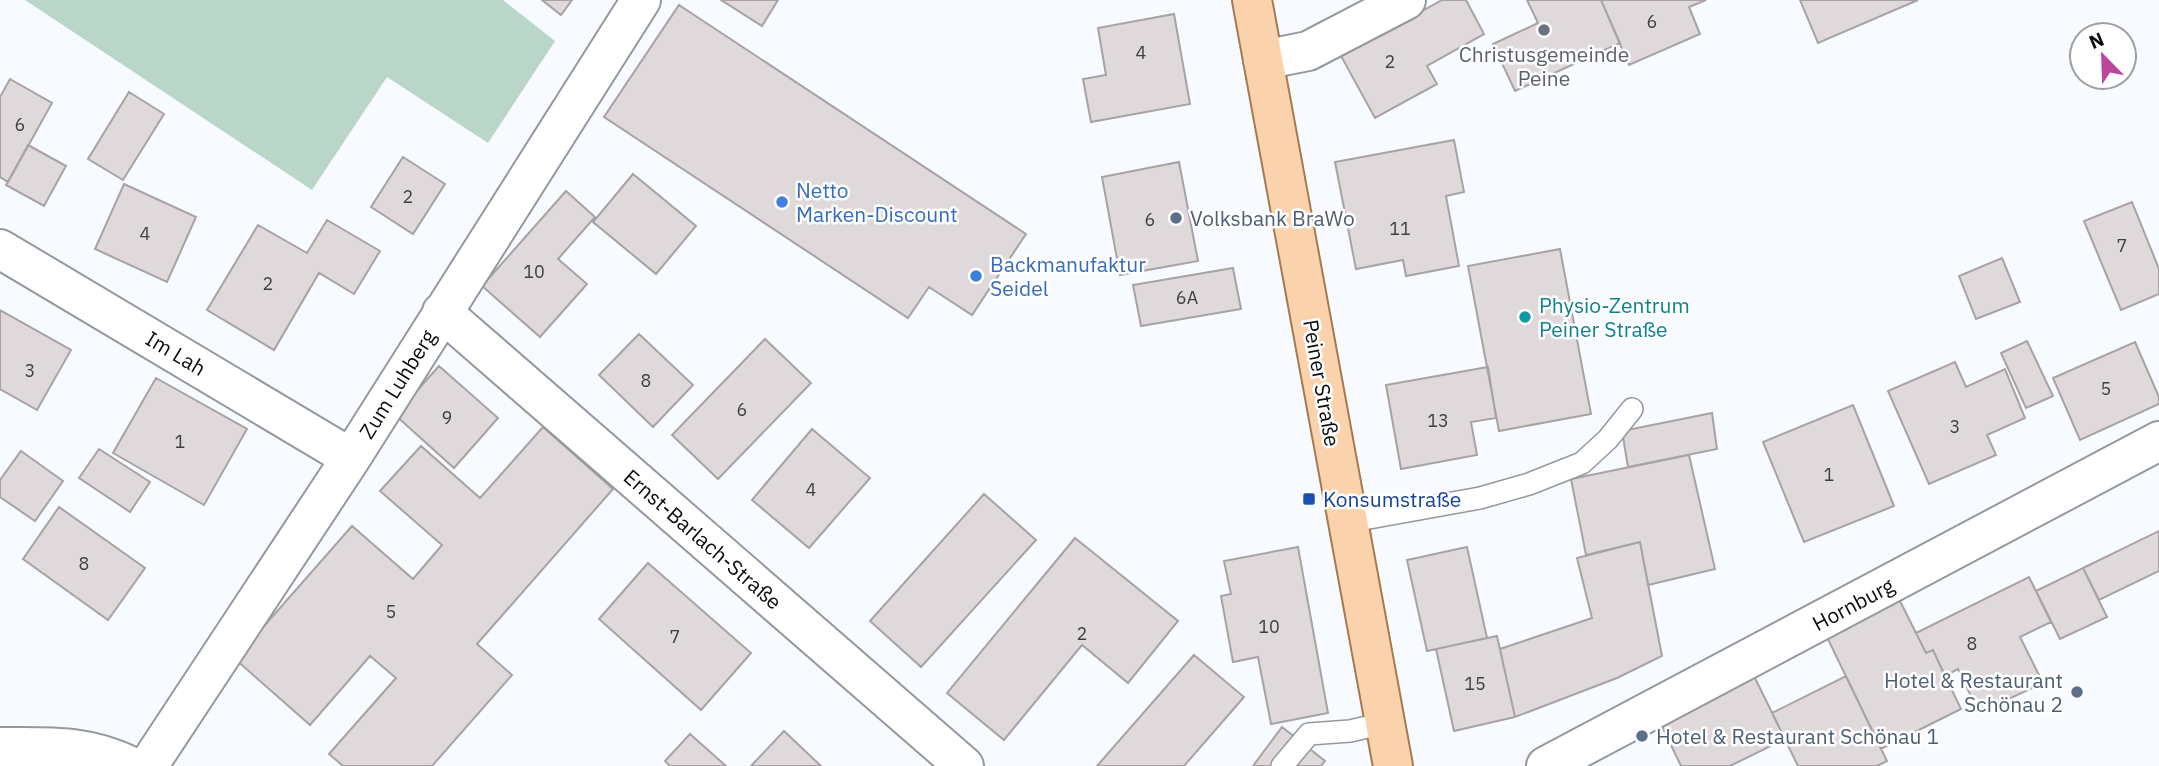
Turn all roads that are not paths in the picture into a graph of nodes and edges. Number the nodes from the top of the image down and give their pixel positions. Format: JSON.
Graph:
{"nodes":[{"id":1,"x":641,"y":0,"type":"edge"},
{"id":2,"x":1252,"y":0,"type":"edge"},
{"id":3,"x":1406,"y":0,"type":"edge"},
{"id":4,"x":1263,"y":60,"type":"junction"},
{"id":5,"x":0,"y":249,"type":"edge"},
{"id":6,"x":442,"y":312,"type":"junction"},
{"id":7,"x":1632,"y":409,"type":"dead end"},
{"id":8,"x":2159,"y":441,"type":"edge"},
{"id":9,"x":351,"y":457,"type":"junction"},
{"id":10,"x":1347,"y":522,"type":"junction"},
{"id":11,"x":1385,"y":723,"type":"junction"},
{"id":12,"x":0,"y":747,"type":"edge"},
{"id":13,"x":131,"y":766,"type":"edge"},
{"id":14,"x":148,"y":766,"type":"edge"},
{"id":15,"x":964,"y":766,"type":"edge"},
{"id":16,"x":1282,"y":766,"type":"edge"},
{"id":17,"x":1393,"y":766,"type":"edge"},
{"id":18,"x":1546,"y":766,"type":"edge"}],
"edges":[{"from":1,"to":6,"type":"street","name":"Zum Luhberg"},
{"from":2,"to":4,"type":"main road","name":"Peiner Straße"},
{"from":3,"to":4,"type":"street"},
{"from":4,"to":10,"type":"main road","name":"Peiner Straße"},
{"from":5,"to":9,"type":"street","name":"Im Lah"},
{"from":6,"to":9,"type":"street","name":"Zum Luhberg"},
{"from":6,"to":15,"type":"street","name":"Ernst-Barlach-Straße"},
{"from":7,"to":10,"type":"lane"},
{"from":8,"to":18,"type":"street","name":"Hornburg"},
{"from":9,"to":14,"type":"street","name":"Zum Luhberg"},
{"from":10,"to":11,"type":"main road","name":"Peiner Straße"},
{"from":11,"to":16,"type":"lane"},
{"from":11,"to":17,"type":"main road","name":"Peiner Straße"},
{"from":12,"to":13,"type":"street"}]}
